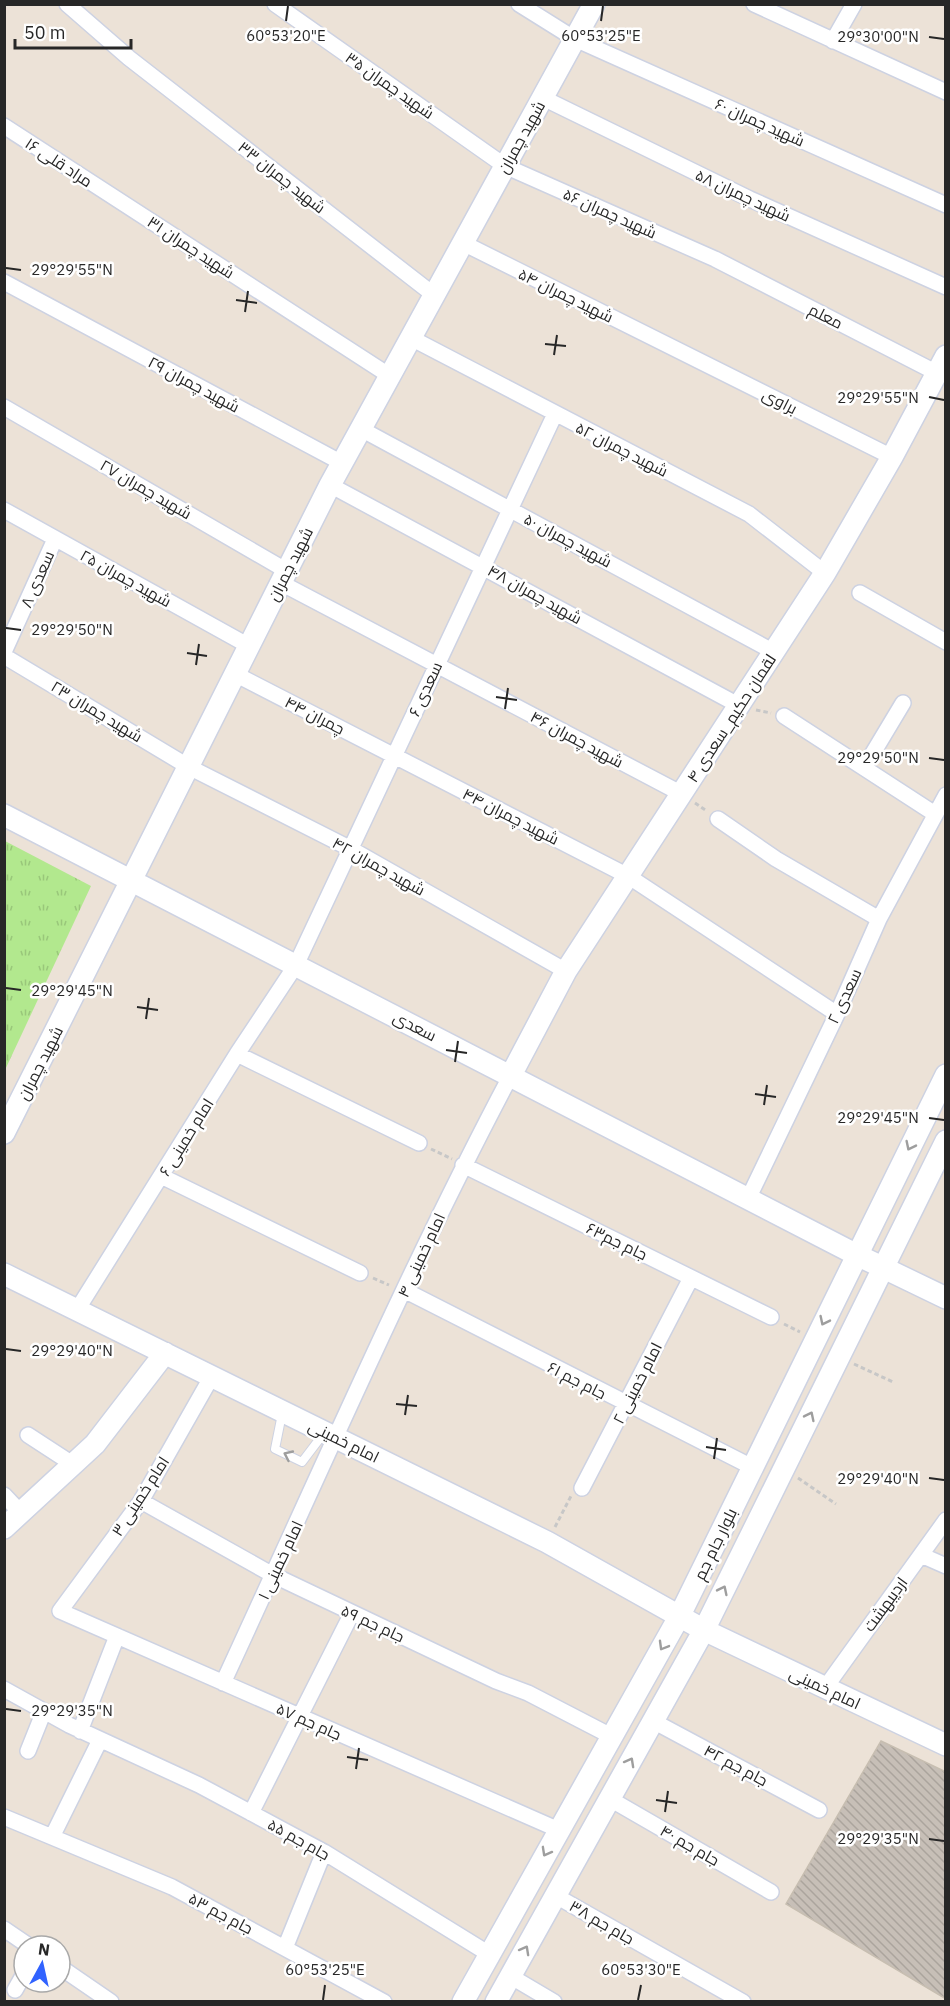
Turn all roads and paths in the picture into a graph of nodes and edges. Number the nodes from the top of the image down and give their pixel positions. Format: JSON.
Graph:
{"nodes":[{"id":1,"x":67,"y":4,"type":"edge"},
{"id":2,"x":275,"y":4,"type":"edge"},
{"id":3,"x":519,"y":4,"type":"edge"},
{"id":4,"x":594,"y":4,"type":"edge"},
{"id":5,"x":754,"y":4,"type":"edge"},
{"id":6,"x":855,"y":4,"type":"edge"},
{"id":7,"x":575,"y":39,"type":"junction"},
{"id":8,"x":833,"y":41,"type":"junction"},
{"id":9,"x":945,"y":92,"type":"edge"},
{"id":10,"x":543,"y":98,"type":"junction"},
{"id":11,"x":4,"y":126,"type":"edge"},
{"id":12,"x":505,"y":166,"type":"junction"},
{"id":13,"x":114,"y":197,"type":"joint"},
{"id":14,"x":945,"y":205,"type":"edge"},
{"id":15,"x":463,"y":243,"type":"junction"},
{"id":16,"x":715,"y":260,"type":"joint"},
{"id":17,"x":4,"y":282,"type":"edge"},
{"id":18,"x":945,"y":287,"type":"edge"},
{"id":19,"x":434,"y":295,"type":"junction"},
{"id":20,"x":411,"y":338,"type":"junction"},
{"id":21,"x":669,"y":346,"type":"joint"},
{"id":22,"x":943,"y":367,"type":"edge"},
{"id":23,"x":390,"y":376,"type":"junction"},
{"id":24,"x":4,"y":407,"type":"edge"},
{"id":25,"x":555,"y":414,"type":"junction"},
{"id":26,"x":361,"y":429,"type":"junction"},
{"id":27,"x":892,"y":457,"type":"junction"},
{"id":28,"x":342,"y":463,"type":"junction"},
{"id":29,"x":330,"y":484,"type":"junction"},
{"id":30,"x":510,"y":509,"type":"junction"},
{"id":31,"x":4,"y":510,"type":"edge"},
{"id":32,"x":55,"y":539,"type":"junction"},
{"id":33,"x":483,"y":566,"type":"junction"},
{"id":34,"x":825,"y":573,"type":"junction"},
{"id":35,"x":284,"y":577,"type":"junction"},
{"id":36,"x":860,"y":593,"type":"dead end"},
{"id":37,"x":945,"y":642,"type":"edge"},
{"id":38,"x":249,"y":646,"type":"junction"},
{"id":39,"x":774,"y":652,"type":"junction"},
{"id":40,"x":4,"y":654,"type":"edge"},
{"id":41,"x":437,"y":665,"type":"junction"},
{"id":42,"x":235,"y":674,"type":"junction"},
{"id":43,"x":903,"y":703,"type":"dead end"},
{"id":44,"x":740,"y":706,"type":"junction"},
{"id":45,"x":784,"y":716,"type":"joint"},
{"id":46,"x":394,"y":756,"type":"junction"},
{"id":47,"x":189,"y":767,"type":"junction"},
{"id":48,"x":864,"y":768,"type":"junction"},
{"id":49,"x":682,"y":794,"type":"junction"},
{"id":50,"x":945,"y":795,"type":"edge"},
{"id":51,"x":935,"y":814,"type":"junction"},
{"id":52,"x":4,"y":815,"type":"edge"},
{"id":53,"x":718,"y":819,"type":"joint"},
{"id":54,"x":351,"y":849,"type":"junction"},
{"id":55,"x":628,"y":876,"type":"junction"},
{"id":56,"x":132,"y":880,"type":"junction"},
{"id":57,"x":879,"y":919,"type":"junction"},
{"id":58,"x":296,"y":965,"type":"junction"},
{"id":59,"x":566,"y":971,"type":"junction"},
{"id":60,"x":837,"y":1014,"type":"junction"},
{"id":61,"x":237,"y":1054,"type":"junction"},
{"id":62,"x":511,"y":1075,"type":"junction"},
{"id":63,"x":945,"y":1075,"type":"edge"},
{"id":64,"x":4,"y":1133,"type":"edge"},
{"id":65,"x":945,"y":1141,"type":"edge"},
{"id":66,"x":418,"y":1143,"type":"joint"},
{"id":67,"x":463,"y":1165,"type":"junction"},
{"id":68,"x":161,"y":1176,"type":"junction"},
{"id":69,"x":748,"y":1199,"type":"junction"},
{"id":70,"x":857,"y":1255,"type":"junction"},
{"id":71,"x":883,"y":1268,"type":"junction"},
{"id":72,"x":360,"y":1273,"type":"joint"},
{"id":73,"x":4,"y":1274,"type":"edge"},
{"id":74,"x":691,"y":1278,"type":"junction"},
{"id":75,"x":404,"y":1290,"type":"junction"},
{"id":76,"x":945,"y":1298,"type":"edge"},
{"id":77,"x":77,"y":1310,"type":"junction"},
{"id":78,"x":771,"y":1317,"type":"joint"},
{"id":79,"x":815,"y":1339,"type":"junction"},
{"id":80,"x":165,"y":1353,"type":"junction"},
{"id":81,"x":839,"y":1356,"type":"junction"},
{"id":82,"x":212,"y":1376,"type":"junction"},
{"id":83,"x":893,"y":1382,"type":"dead end"},
{"id":84,"x":626,"y":1404,"type":"junction"},
{"id":85,"x":283,"y":1411,"type":"junction"},
{"id":86,"x":331,"y":1434,"type":"junction"},
{"id":87,"x":28,"y":1435,"type":"dead end"},
{"id":88,"x":74,"y":1465,"type":"junction"},
{"id":89,"x":752,"y":1467,"type":"junction"},
{"id":90,"x":784,"y":1468,"type":"junction"},
{"id":91,"x":582,"y":1488,"type":"joint"},
{"id":92,"x":4,"y":1495,"type":"edge"},
{"id":93,"x":141,"y":1501,"type":"junction"},
{"id":94,"x":836,"y":1504,"type":"dead end"},
{"id":95,"x":21,"y":1513,"type":"junction"},
{"id":96,"x":945,"y":1520,"type":"edge"},
{"id":97,"x":4,"y":1528,"type":"edge"},
{"id":98,"x":547,"y":1542,"type":"junction"},
{"id":99,"x":921,"y":1555,"type":"junction"},
{"id":100,"x":945,"y":1566,"type":"edge"},
{"id":101,"x":273,"y":1575,"type":"junction"},
{"id":102,"x":60,"y":1611,"type":"joint"},
{"id":103,"x":352,"y":1613,"type":"junction"},
{"id":104,"x":679,"y":1617,"type":"junction"},
{"id":105,"x":704,"y":1630,"type":"junction"},
{"id":106,"x":117,"y":1636,"type":"junction"},
{"id":107,"x":223,"y":1683,"type":"junction"},
{"id":108,"x":825,"y":1688,"type":"junction"},
{"id":109,"x":4,"y":1689,"type":"edge"},
{"id":110,"x":44,"y":1711,"type":"junction"},
{"id":111,"x":300,"y":1717,"type":"junction"},
{"id":112,"x":653,"y":1721,"type":"junction"},
{"id":113,"x":80,"y":1731,"type":"junction"},
{"id":114,"x":611,"y":1736,"type":"junction"},
{"id":115,"x":100,"y":1740,"type":"junction"},
{"id":116,"x":945,"y":1745,"type":"edge"},
{"id":117,"x":28,"y":1751,"type":"dead end"},
{"id":118,"x":610,"y":1799,"type":"junction"},
{"id":119,"x":819,"y":1810,"type":"dead end"},
{"id":120,"x":251,"y":1813,"type":"junction"},
{"id":121,"x":4,"y":1817,"type":"edge"},
{"id":122,"x":559,"y":1830,"type":"junction"},
{"id":123,"x":52,"y":1837,"type":"junction"},
{"id":124,"x":324,"y":1852,"type":"junction"},
{"id":125,"x":771,"y":1892,"type":"dead end"},
{"id":126,"x":556,"y":1896,"type":"junction"},
{"id":127,"x":285,"y":1948,"type":"junction"},
{"id":128,"x":489,"y":1954,"type":"junction"},
{"id":129,"x":72,"y":1975,"type":"edge"},
{"id":130,"x":510,"y":1976,"type":"junction"},
{"id":131,"x":111,"y":2001,"type":"edge"},
{"id":132,"x":384,"y":2001,"type":"edge"},
{"id":133,"x":463,"y":2001,"type":"edge"},
{"id":134,"x":496,"y":2001,"type":"edge"},
{"id":135,"x":554,"y":2001,"type":"edge"},
{"id":136,"x":743,"y":2001,"type":"edge"}],
"edges":[{"from":1,"to":19,"type":"street","name":"شهید چمران ۳۳"},
{"from":2,"to":12,"type":"street","name":"شهید چمران ۳۵"},
{"from":3,"to":7,"type":"street","name":"شهید چمران ۶۰"},
{"from":4,"to":7,"type":"main road","name":"شهید چمران"},
{"from":5,"to":8,"type":"street"},
{"from":6,"to":8,"type":"street"},
{"from":7,"to":10,"type":"main road","name":"شهید چمران"},
{"from":7,"to":14,"type":"street","name":"شهید چمران ۶۰"},
{"from":8,"to":9,"type":"street"},
{"from":10,"to":12,"type":"main road","name":"شهید چمران"},
{"from":10,"to":18,"type":"street","name":"شهید چمران ۵۸"},
{"from":11,"to":13,"type":"street","name":"مراد قلی ۱۶"},
{"from":12,"to":15,"type":"main road","name":"شهید چمران"},
{"from":12,"to":16,"type":"street","name":"شهید چمران ۵۶"},
{"from":13,"to":23,"type":"street","name":"شهید چمران ۳۱"},
{"from":15,"to":19,"type":"main road","name":"شهید چمران"},
{"from":15,"to":21,"type":"street","name":"شهید چمران ۵۴"},
{"from":16,"to":22,"type":"street","name":"معلم"},
{"from":17,"to":28,"type":"street","name":"شهید چمران ۲۹"},
{"from":19,"to":20,"type":"main road","name":"شهید چمران"},
{"from":20,"to":23,"type":"main road","name":"شهید چمران"},
{"from":20,"to":25,"type":"street","name":"شهید چمران ۵۲"},
{"from":21,"to":27,"type":"street","name":"براوی"},
{"from":22,"to":27,"type":"main road","name":"لقمان حکیم_سعدی ۴"},
{"from":23,"to":26,"type":"main road","name":"شهید چمران"},
{"from":24,"to":35,"type":"street","name":"شهید چمران ۲۷"},
{"from":25,"to":30,"type":"street","name":"سعدی ۶"},
{"from":25,"to":34,"type":"street","name":"شهید چمران ۵۲"},
{"from":26,"to":28,"type":"main road","name":"شهید چمران"},
{"from":26,"to":30,"type":"street","name":"شهید چمران ۵۰"},
{"from":27,"to":34,"type":"main road","name":"لقمان حکیم_سعدی ۴"},
{"from":28,"to":29,"type":"main road","name":"شهید چمران"},
{"from":29,"to":33,"type":"street","name":"شهید چمران ۴۸"},
{"from":29,"to":35,"type":"main road","name":"شهید چمران"},
{"from":30,"to":33,"type":"street","name":"سعدی ۶"},
{"from":30,"to":39,"type":"street","name":"شهید چمران ۵۰"},
{"from":31,"to":32,"type":"street","name":"شهید چمران ۲۵"},
{"from":32,"to":38,"type":"street","name":"شهید چمران ۲۵"},
{"from":32,"to":40,"type":"street","name":"سعدی ۸"},
{"from":33,"to":41,"type":"street","name":"سعدی ۶"},
{"from":33,"to":44,"type":"street","name":"شهید چمران ۴۸"},
{"from":34,"to":39,"type":"main road","name":"لقمان حکیم_سعدی ۴"},
{"from":35,"to":38,"type":"main road","name":"شهید چمران"},
{"from":35,"to":41,"type":"street","name":"شهید چمران ۴۶"},
{"from":36,"to":37,"type":"street"},
{"from":38,"to":42,"type":"main road","name":"شهید چمران"},
{"from":39,"to":44,"type":"main road","name":"لقمان حکیم_سعدی ۴"},
{"from":40,"to":47,"type":"street","name":"شهید چمران ۲۳"},
{"from":41,"to":46,"type":"street","name":"سعدی ۶"},
{"from":41,"to":49,"type":"street","name":"شهید چمران ۴۶"},
{"from":42,"to":46,"type":"street","name":"چمران ۴۴"},
{"from":42,"to":47,"type":"main road","name":"شهید چمران"},
{"from":43,"to":48,"type":"street"},
{"from":44,"to":45,"type":"path"},
{"from":44,"to":49,"type":"main road","name":"لقمان حکیم_سعدی ۴"},
{"from":45,"to":48,"type":"street"},
{"from":46,"to":54,"type":"street","name":"سعدی ۶"},
{"from":46,"to":55,"type":"street","name":"شهید چمران ۴۴"},
{"from":47,"to":54,"type":"street","name":"شهید چمران ۴۲"},
{"from":47,"to":56,"type":"main road","name":"شهید چمران"},
{"from":48,"to":51,"type":"street"},
{"from":49,"to":53,"type":"path"},
{"from":49,"to":55,"type":"main road","name":"لقمان حکیم_سعدی ۴"},
{"from":50,"to":51,"type":"street","name":"سعدی ۲"},
{"from":51,"to":57,"type":"street","name":"سعدی ۲"},
{"from":52,"to":56,"type":"main road","name":"سعدی"},
{"from":53,"to":57,"type":"street"},
{"from":54,"to":58,"type":"street","name":"سعدی ۶"},
{"from":54,"to":59,"type":"street","name":"شهید چمران ۴۲"},
{"from":55,"to":59,"type":"main road","name":"لقمان حکیم_سعدی ۴"},
{"from":55,"to":60,"type":"street","name":"شهید چمران ۴۴"},
{"from":56,"to":58,"type":"main road","name":"سعدی"},
{"from":56,"to":64,"type":"main road","name":"شهید چمران"},
{"from":57,"to":60,"type":"street","name":"سعدی ۲"},
{"from":58,"to":61,"type":"street","name":"امام خمینی ۶"},
{"from":58,"to":62,"type":"main road","name":"سعدی"},
{"from":59,"to":62,"type":"main road","name":"لقمان حکیم_سعدی ۴"},
{"from":60,"to":69,"type":"street","name":"سعدی ۲"},
{"from":61,"to":66,"type":"street"},
{"from":61,"to":68,"type":"street","name":"امام خمینی ۶"},
{"from":62,"to":67,"type":"street","name":"امام خمینی ۴"},
{"from":62,"to":69,"type":"main road","name":"سعدی"},
{"from":63,"to":70,"type":"main road","name":"بلوار جام جم","one_way":true},
{"from":65,"to":71,"type":"main road","name":"بلوار جام جم"},
{"from":66,"to":67,"type":"path"},
{"from":67,"to":74,"type":"street","name":"جام جم۶۳"},
{"from":67,"to":75,"type":"street","name":"امام خمینی ۴"},
{"from":68,"to":72,"type":"street"},
{"from":68,"to":77,"type":"street","name":"امام خمینی ۶"},
{"from":69,"to":70,"type":"main road","name":"سعدی"},
{"from":70,"to":71,"type":"main road","name":"سعدی"},
{"from":70,"to":79,"type":"main road","name":"بلوار جام جم","one_way":true},
{"from":71,"to":76,"type":"main road"},
{"from":71,"to":81,"type":"main road","name":"بلوار جام جم"},
{"from":72,"to":75,"type":"path"},
{"from":73,"to":77,"type":"main road","name":"امام خمینی"},
{"from":74,"to":78,"type":"street","name":"جام جم۶۳"},
{"from":74,"to":84,"type":"street","name":"امام خمینی ۲"},
{"from":75,"to":84,"type":"street","name":"جام جم ۶۱"},
{"from":75,"to":86,"type":"street","name":"امام خمینی ۴"},
{"from":77,"to":80,"type":"main road","name":"امام خمینی"},
{"from":78,"to":79,"type":"path"},
{"from":79,"to":89,"type":"main road","name":"بلوار جام جم"},
{"from":80,"to":82,"type":"main road","name":"امام خمینی"},
{"from":80,"to":88,"type":"main road"},
{"from":81,"to":83,"type":"path"},
{"from":90,"to":81,"type":"main road","name":"بلوار جام جم","one_way":true},
{"from":82,"to":85,"type":"main road","name":"امام خمینی"},
{"from":82,"to":93,"type":"street","name":"امام خمینی ۳"},
{"from":84,"to":89,"type":"street","name":"جام جم ۶۱"},
{"from":84,"to":91,"type":"street","name":"امام خمینی ۲"},
{"from":85,"to":86,"type":"main road","name":"امام خمینی"},
{"from":86,"to":85,"type":"lane","one_way":true},
{"from":86,"to":98,"type":"main road","name":"امام خمینی"},
{"from":86,"to":101,"type":"street","name":"امام خمینی ۱"},
{"from":87,"to":88,"type":"street"},
{"from":88,"to":95,"type":"main road"},
{"from":89,"to":104,"type":"main road","name":"بلوار جام جم"},
{"from":90,"to":94,"type":"path"},
{"from":105,"to":90,"type":"main road","name":"بلوار جام جم","one_way":true},
{"from":91,"to":98,"type":"path"},
{"from":92,"to":95,"type":"street"},
{"from":93,"to":101,"type":"street","name":"جام جم ۵۹"},
{"from":93,"to":102,"type":"street","name":"امام خمینی ۳"},
{"from":95,"to":97,"type":"main road"},
{"from":96,"to":99,"type":"street","name":"اردیبهشت"},
{"from":98,"to":104,"type":"main road","name":"امام خمینی"},
{"from":99,"to":100,"type":"street"},
{"from":99,"to":108,"type":"street","name":"اردیبهشت"},
{"from":101,"to":103,"type":"street","name":"جام جم ۵۹"},
{"from":101,"to":107,"type":"street","name":"امام خمینی ۱"},
{"from":102,"to":106,"type":"street","name":"جام جم ۵۷"},
{"from":103,"to":111,"type":"street"},
{"from":103,"to":114,"type":"street","name":"جام جم ۵۹"},
{"from":104,"to":105,"type":"main road","name":"امام خمینی"},
{"from":104,"to":114,"type":"main road","name":"بلوار جام جم","one_way":true},
{"from":105,"to":108,"type":"main road","name":"امام خمینی"},
{"from":105,"to":112,"type":"main road","name":"بلوار جام جم"},
{"from":106,"to":107,"type":"street","name":"جام جم ۵۷"},
{"from":106,"to":113,"type":"street"},
{"from":107,"to":111,"type":"street","name":"جام جم ۵۷"},
{"from":108,"to":116,"type":"main road","name":"امام خمینی"},
{"from":109,"to":110,"type":"street","name":"جام جم ۵۵"},
{"from":110,"to":113,"type":"street","name":"جام جم ۵۵"},
{"from":110,"to":117,"type":"street"},
{"from":111,"to":120,"type":"street"},
{"from":111,"to":122,"type":"street","name":"جام جم ۵۷"},
{"from":118,"to":112,"type":"main road","name":"بلوار جام جم","one_way":true},
{"from":112,"to":119,"type":"street","name":"جام جم ۴۲"},
{"from":113,"to":115,"type":"street","name":"جام جم ۵۵"},
{"from":114,"to":122,"type":"main road","name":"بلوار جام جم"},
{"from":115,"to":120,"type":"street","name":"جام جم ۵۵"},
{"from":115,"to":123,"type":"street"},
{"from":118,"to":125,"type":"street","name":"جام جم ۴۰"},
{"from":118,"to":126,"type":"main road","name":"بلوار جام جم"},
{"from":120,"to":124,"type":"street","name":"جام جم ۵۵"},
{"from":121,"to":123,"type":"street","name":"جام جم ۵۳"},
{"from":122,"to":128,"type":"main road","name":"بلوار جام جم","one_way":true},
{"from":123,"to":127,"type":"street","name":"جام جم ۵۳"},
{"from":124,"to":127,"type":"street"},
{"from":124,"to":128,"type":"street","name":"جام جم ۵۵"},
{"from":130,"to":126,"type":"main road","name":"بلوار جام جم","one_way":true},
{"from":126,"to":136,"type":"street","name":"جام جم ۳۸"},
{"from":127,"to":132,"type":"street","name":"جام جم ۵۳"},
{"from":128,"to":133,"type":"main road","name":"بلوار جام جم"},
{"from":129,"to":131,"type":"street"},
{"from":130,"to":134,"type":"main road","name":"بلوار جام جم"},
{"from":130,"to":135,"type":"street"}]}
